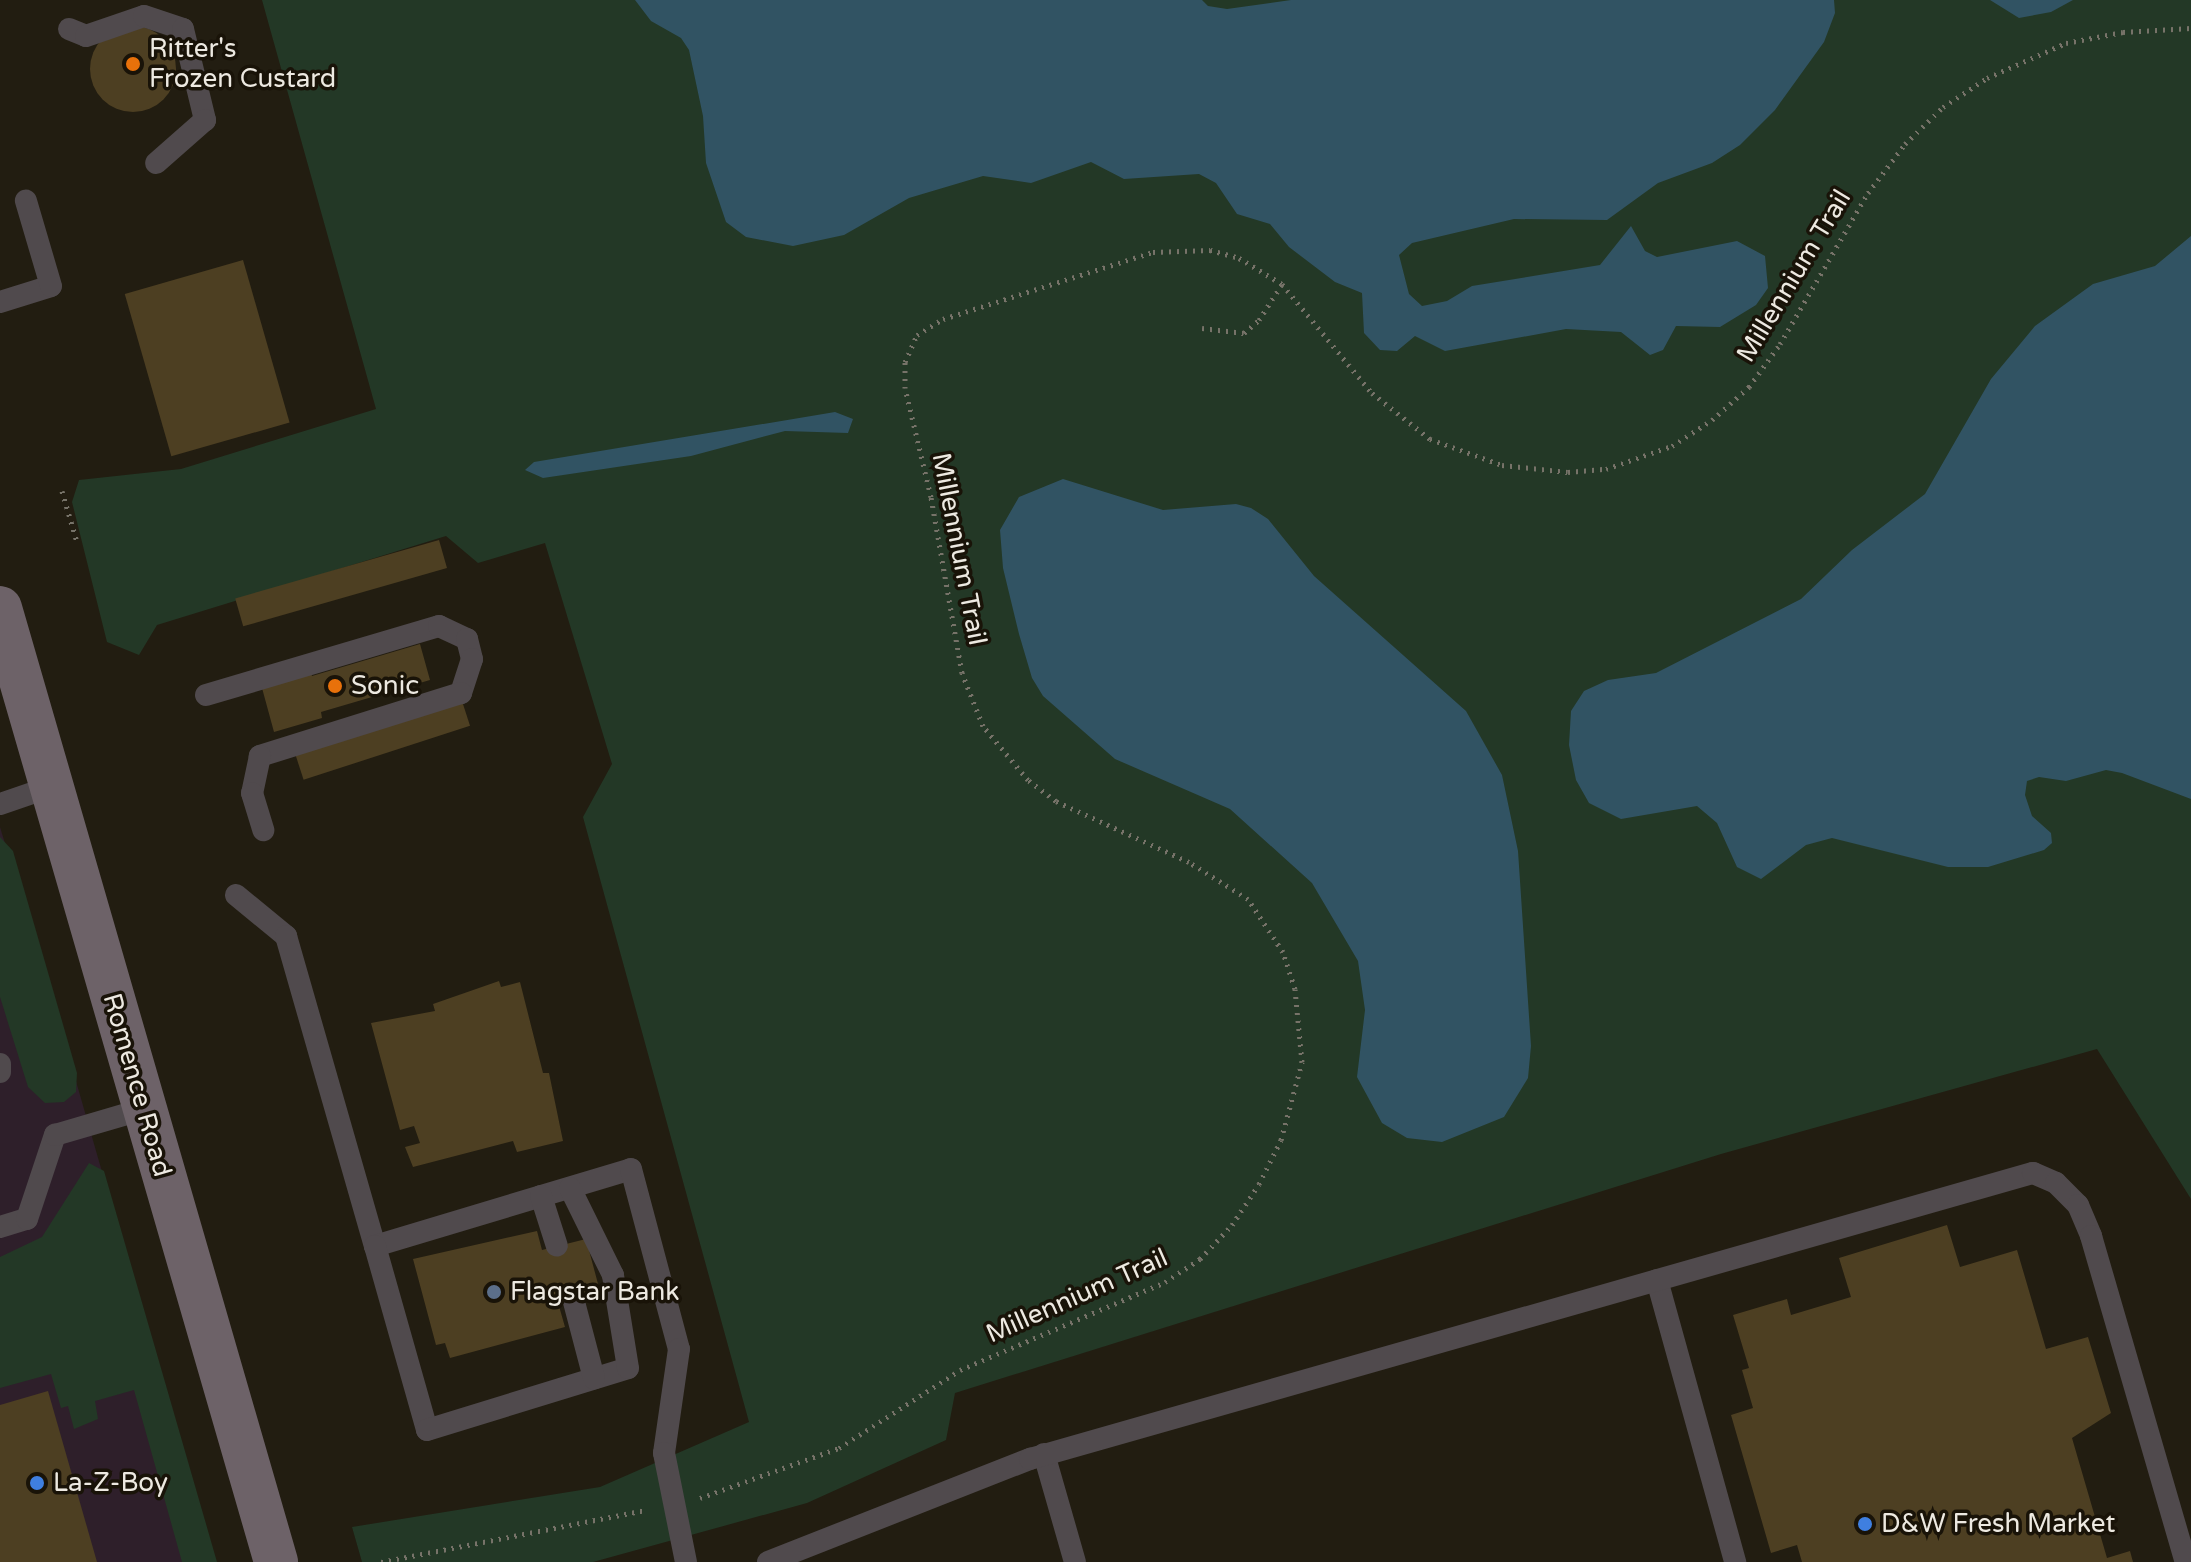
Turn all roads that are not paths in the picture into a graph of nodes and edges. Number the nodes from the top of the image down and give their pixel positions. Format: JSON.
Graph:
{"nodes":[{"id":1,"x":69,"y":29,"type":"dead end"},
{"id":2,"x":156,"y":163,"type":"dead end"},
{"id":3,"x":26,"y":201,"type":"dead end"},
{"id":4,"x":0,"y":302,"type":"edge"},
{"id":5,"x":0,"y":608,"type":"edge"},
{"id":6,"x":206,"y":695,"type":"dead end"},
{"id":7,"x":50,"y":787,"type":"junction"},
{"id":8,"x":0,"y":804,"type":"edge"},
{"id":9,"x":263,"y":830,"type":"dead end"},
{"id":10,"x":236,"y":895,"type":"dead end"},
{"id":11,"x":0,"y":1064,"type":"edge"},
{"id":12,"x":0,"y":1072,"type":"edge"},
{"id":13,"x":144,"y":1109,"type":"junction"},
{"id":14,"x":570,"y":1188,"type":"junction"},
{"id":15,"x":541,"y":1196,"type":"junction"},
{"id":16,"x":0,"y":1227,"type":"edge"},
{"id":17,"x":375,"y":1246,"type":"junction"},
{"id":18,"x":557,"y":1246,"type":"dead end"},
{"id":19,"x":1657,"y":1280,"type":"junction"},
{"id":20,"x":574,"y":1302,"type":"dead end"},
{"id":21,"x":594,"y":1378,"type":"junction"},
{"id":22,"x":1044,"y":1454,"type":"junction"},
{"id":23,"x":276,"y":1562,"type":"edge"},
{"id":24,"x":686,"y":1562,"type":"edge"},
{"id":25,"x":768,"y":1562,"type":"edge"},
{"id":26,"x":1075,"y":1562,"type":"edge"},
{"id":27,"x":1735,"y":1562,"type":"edge"},
{"id":28,"x":2186,"y":1562,"type":"edge"}],
"edges":[{"from":1,"to":2,"type":"lane"},
{"from":3,"to":4,"type":"lane"},
{"from":5,"to":7,"type":"street","name":"Romence Road"},
{"from":6,"to":9,"type":"lane"},
{"from":7,"to":8,"type":"lane"},
{"from":7,"to":13,"type":"street","name":"Romence Road"},
{"from":10,"to":17,"type":"lane"},
{"from":11,"to":12,"type":"lane"},
{"from":13,"to":16,"type":"lane"},
{"from":13,"to":23,"type":"street","name":"Romence Road"},
{"from":14,"to":15,"type":"lane"},
{"from":14,"to":21,"type":"lane"},
{"from":14,"to":24,"type":"lane"},
{"from":15,"to":17,"type":"lane"},
{"from":15,"to":18,"type":"lane"},
{"from":17,"to":21,"type":"lane"},
{"from":19,"to":22,"type":"lane"},
{"from":19,"to":27,"type":"lane"},
{"from":19,"to":28,"type":"lane"},
{"from":20,"to":21,"type":"lane"},
{"from":22,"to":25,"type":"lane"},
{"from":22,"to":26,"type":"lane"}]}
